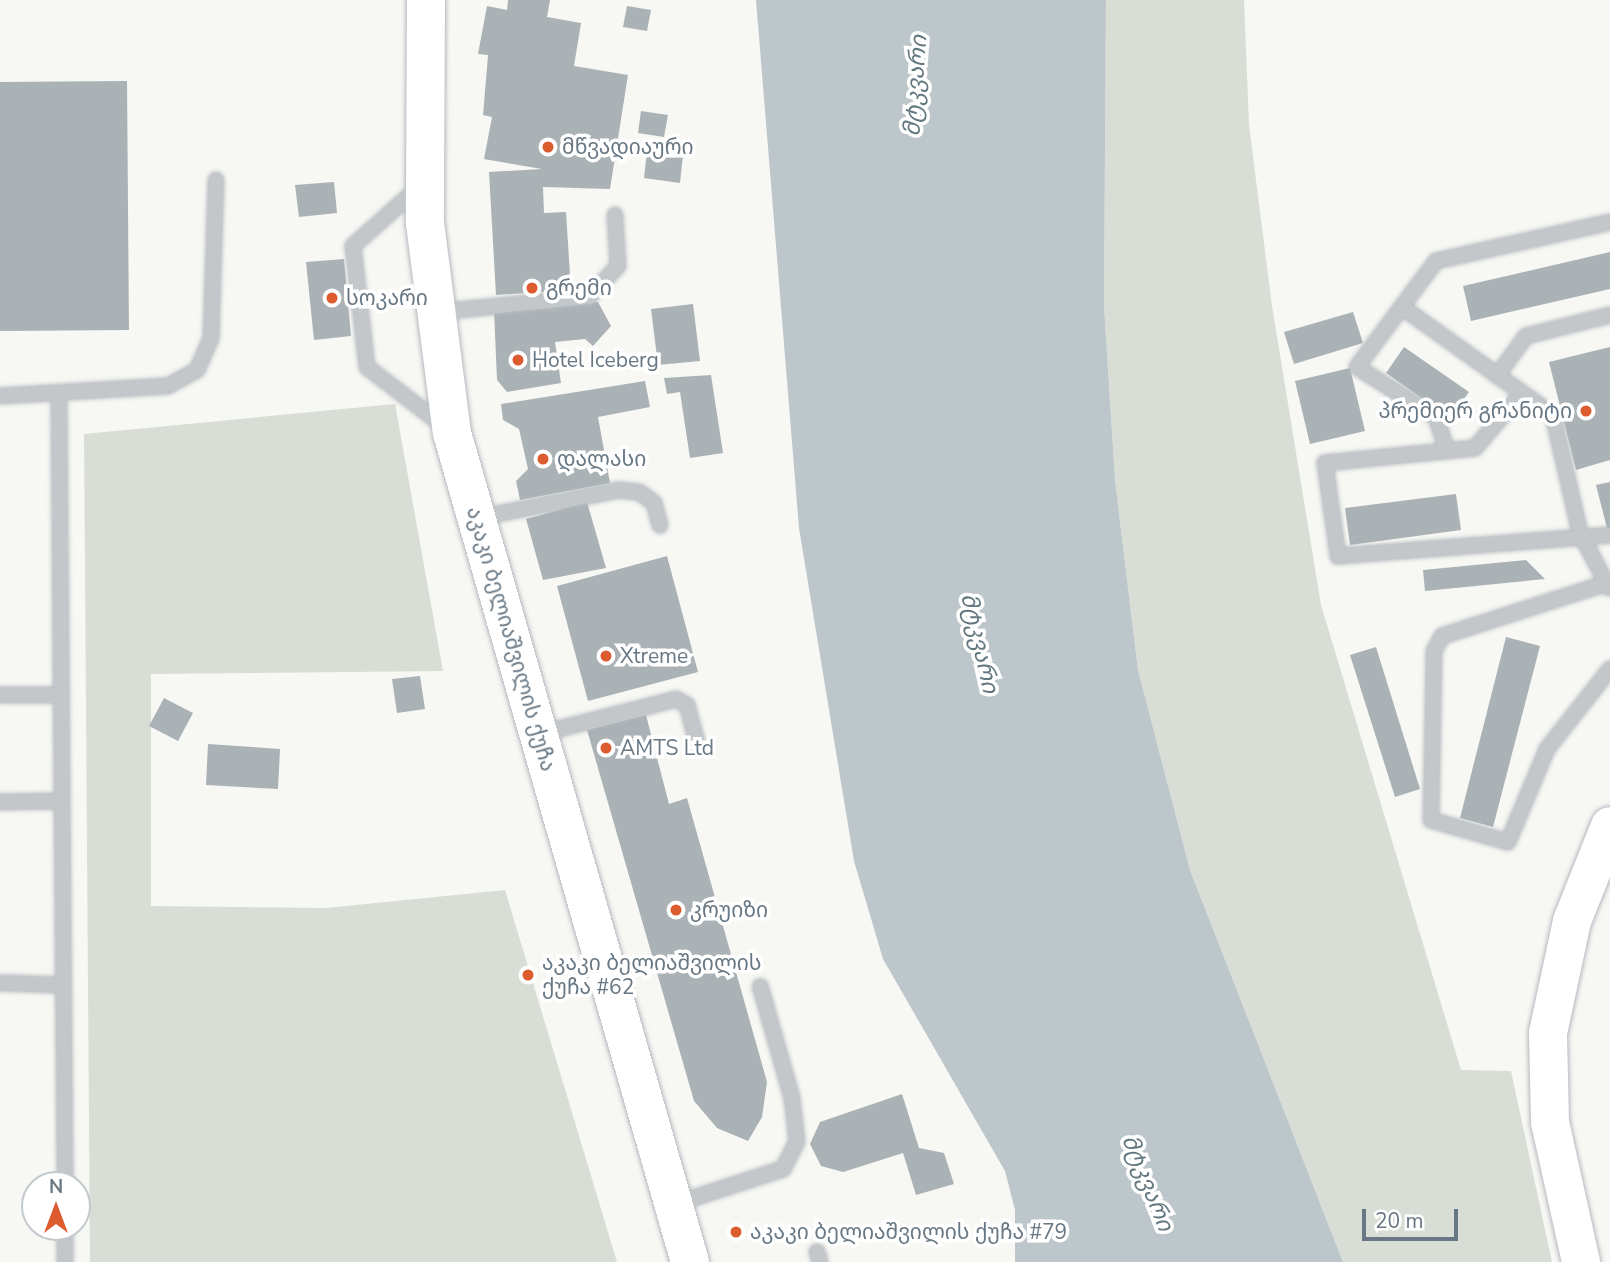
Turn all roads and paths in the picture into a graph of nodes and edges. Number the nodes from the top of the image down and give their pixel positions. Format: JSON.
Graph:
{"nodes":[{"id":1,"x":426,"y":0,"type":"edge"},
{"id":2,"x":216,"y":180,"type":"dead end"},
{"id":3,"x":425,"y":181,"type":"junction"},
{"id":4,"x":615,"y":215,"type":"dead end"},
{"id":5,"x":1610,"y":222,"type":"edge"},
{"id":6,"x":1402,"y":307,"type":"junction"},
{"id":7,"x":436,"y":312,"type":"junction"},
{"id":8,"x":1610,"y":315,"type":"edge"},
{"id":9,"x":1497,"y":376,"type":"junction"},
{"id":10,"x":1522,"y":393,"type":"junction"},
{"id":11,"x":0,"y":396,"type":"edge"},
{"id":12,"x":59,"y":397,"type":"junction"},
{"id":13,"x":452,"y":433,"type":"junction"},
{"id":14,"x":1447,"y":451,"type":"junction"},
{"id":15,"x":476,"y":519,"type":"junction"},
{"id":16,"x":660,"y":525,"type":"dead end"},
{"id":17,"x":1580,"y":533,"type":"junction"},
{"id":18,"x":1610,"y":535,"type":"edge"},
{"id":19,"x":1607,"y":586,"type":"edge"},
{"id":20,"x":1610,"y":669,"type":"edge"},
{"id":21,"x":0,"y":695,"type":"edge"},
{"id":22,"x":61,"y":695,"type":"junction"},
{"id":23,"x":538,"y":734,"type":"junction"},
{"id":24,"x":696,"y":742,"type":"dead end"},
{"id":25,"x":61,"y":801,"type":"junction"},
{"id":26,"x":0,"y":802,"type":"edge"},
{"id":27,"x":1610,"y":826,"type":"edge"},
{"id":28,"x":0,"y":983,"type":"edge"},
{"id":29,"x":63,"y":985,"type":"junction"},
{"id":30,"x":761,"y":986,"type":"dead end"},
{"id":31,"x":65,"y":1171,"type":"edge"},
{"id":32,"x":673,"y":1204,"type":"junction"},
{"id":33,"x":65,"y":1241,"type":"edge"},
{"id":34,"x":65,"y":1262,"type":"edge"},
{"id":35,"x":690,"y":1262,"type":"edge"},
{"id":36,"x":1581,"y":1262,"type":"edge"}],
"edges":[{"from":1,"to":3,"type":"main road","name":"აკაკი ბელიაშვილის ქუჩა"},
{"from":2,"to":12,"type":"lane"},
{"from":3,"to":7,"type":"main road","name":"აკაკი ბელიაშვილის ქუჩა"},
{"from":3,"to":13,"type":"lane"},
{"from":4,"to":7,"type":"lane"},
{"from":5,"to":6,"type":"lane"},
{"from":6,"to":9,"type":"lane"},
{"from":6,"to":14,"type":"lane"},
{"from":7,"to":13,"type":"main road","name":"აკაკი ბელიაშვილის ქუჩა"},
{"from":8,"to":9,"type":"lane"},
{"from":9,"to":10,"type":"lane"},
{"from":10,"to":14,"type":"lane"},
{"from":10,"to":17,"type":"lane"},
{"from":11,"to":12,"type":"lane"},
{"from":12,"to":22,"type":"lane"},
{"from":13,"to":15,"type":"main road","name":"აკაკი ბელიაშვილის ქუჩა"},
{"from":14,"to":17,"type":"lane"},
{"from":15,"to":16,"type":"lane"},
{"from":15,"to":23,"type":"main road","name":"აკაკი ბელიაშვილის ქუჩა"},
{"from":17,"to":18,"type":"lane"},
{"from":17,"to":19,"type":"lane"},
{"from":19,"to":20,"type":"lane"},
{"from":21,"to":22,"type":"lane"},
{"from":22,"to":25,"type":"lane"},
{"from":23,"to":24,"type":"lane"},
{"from":23,"to":32,"type":"main road","name":"აკაკი ბელიაშვილის ქუჩა"},
{"from":25,"to":26,"type":"lane"},
{"from":25,"to":29,"type":"lane"},
{"from":27,"to":36,"type":"main road"},
{"from":28,"to":29,"type":"lane"},
{"from":29,"to":31,"type":"lane"},
{"from":30,"to":32,"type":"lane"},
{"from":32,"to":35,"type":"main road","name":"აკაკი ბელიაშვილის ქუჩა"},
{"from":33,"to":34,"type":"lane"}]}
